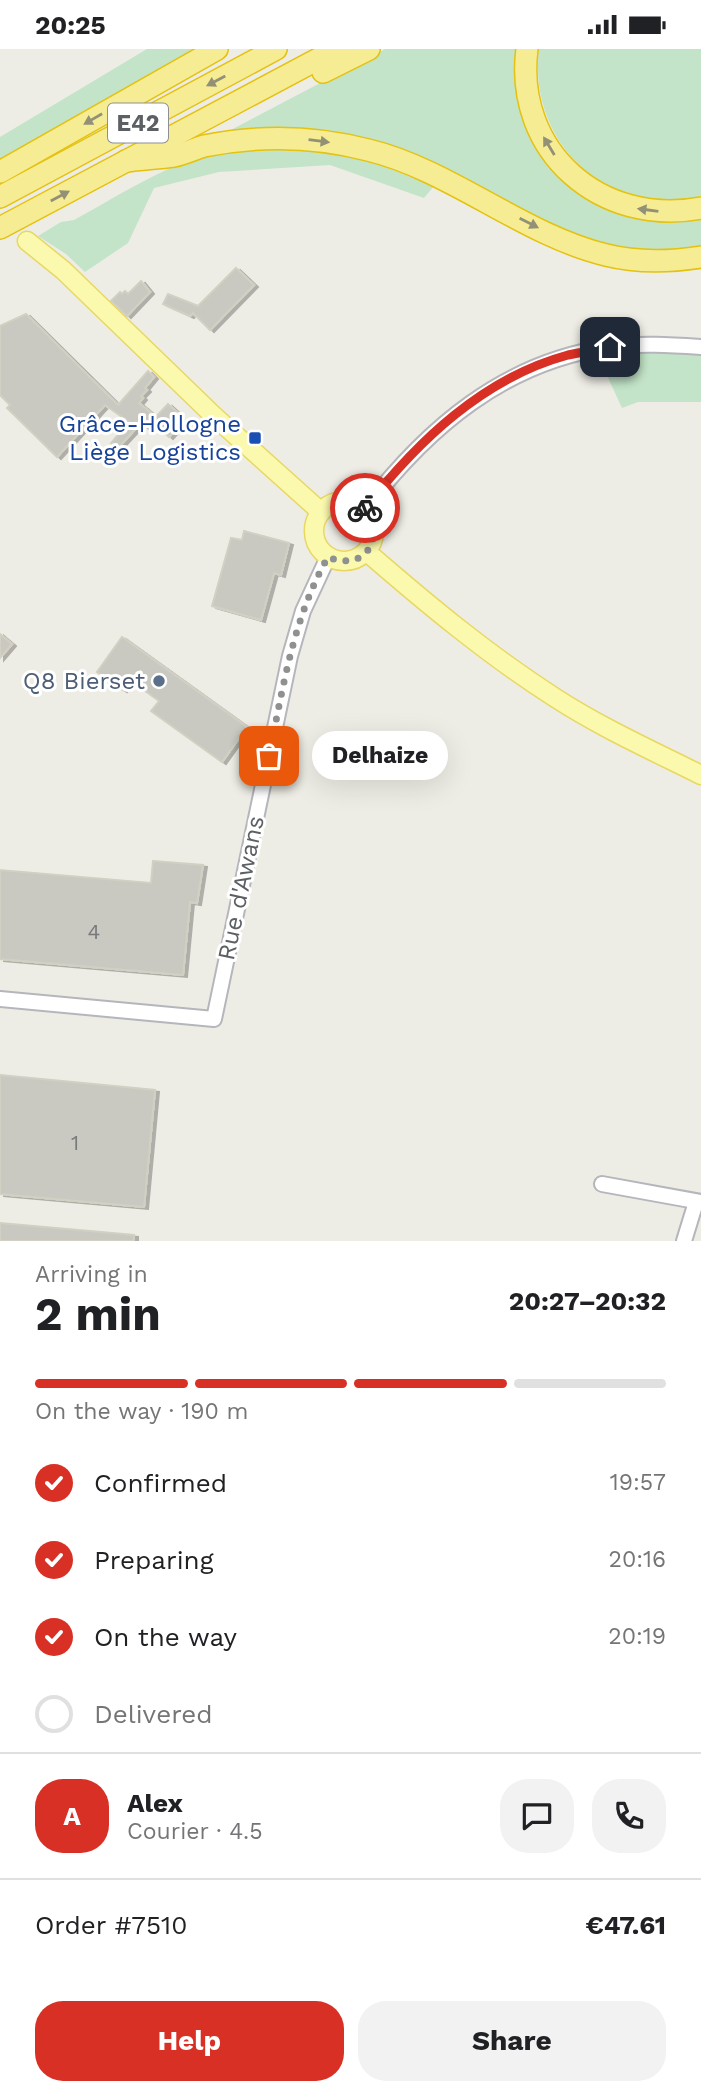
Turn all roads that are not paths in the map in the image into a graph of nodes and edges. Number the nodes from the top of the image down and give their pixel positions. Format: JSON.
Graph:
{"nodes":[{"id":1,"x":217,"y":49,"type":"edge"},
{"id":2,"x":276,"y":49,"type":"edge"},
{"id":3,"x":337,"y":49,"type":"edge"},
{"id":4,"x":369,"y":49,"type":"edge"},
{"id":5,"x":527,"y":49,"type":"edge"},
{"id":6,"x":197,"y":124,"type":"junction"},
{"id":7,"x":126,"y":161,"type":"junction"},
{"id":8,"x":0,"y":172,"type":"edge"},
{"id":9,"x":0,"y":197,"type":"edge"},
{"id":10,"x":701,"y":208,"type":"edge"},
{"id":11,"x":0,"y":228,"type":"edge"},
{"id":12,"x":27,"y":241,"type":"dead end"},
{"id":13,"x":701,"y":257,"type":"edge"},
{"id":14,"x":701,"y":347,"type":"edge"},
{"id":15,"x":365,"y":509,"type":"junction"},
{"id":16,"x":321,"y":512,"type":"junction"},
{"id":17,"x":367,"y":552,"type":"junction"},
{"id":18,"x":328,"y":557,"type":"junction"},
{"id":19,"x":701,"y":775,"type":"edge"},
{"id":20,"x":0,"y":999,"type":"edge"},
{"id":21,"x":601,"y":1184,"type":"dead end"},
{"id":22,"x":698,"y":1202,"type":"edge"},
{"id":23,"x":684,"y":1241,"type":"edge"}],
"edges":[{"from":1,"to":8,"type":"highway","one_way":true},
{"from":2,"to":9,"type":"highway","number":"E42","one_way":true},
{"from":3,"to":6,"type":"highway","number":"E42"},
{"from":4,"to":6,"type":"highway"},
{"from":10,"to":5,"type":"highway","one_way":true},
{"from":6,"to":7,"type":"highway","number":"E42"},
{"from":11,"to":7,"type":"highway","number":"E42","one_way":true},
{"from":7,"to":13,"type":"highway","one_way":true},
{"from":12,"to":16,"type":"main road"},
{"from":14,"to":15,"type":"street"},
{"from":15,"to":16,"type":"main road"},
{"from":15,"to":17,"type":"main road"},
{"from":16,"to":18,"type":"main road"},
{"from":17,"to":18,"type":"main road"},
{"from":17,"to":19,"type":"main road"},
{"from":18,"to":20,"type":"street","name":"Rue d'Awans"},
{"from":21,"to":22,"type":"street"},
{"from":22,"to":23,"type":"street"}]}
